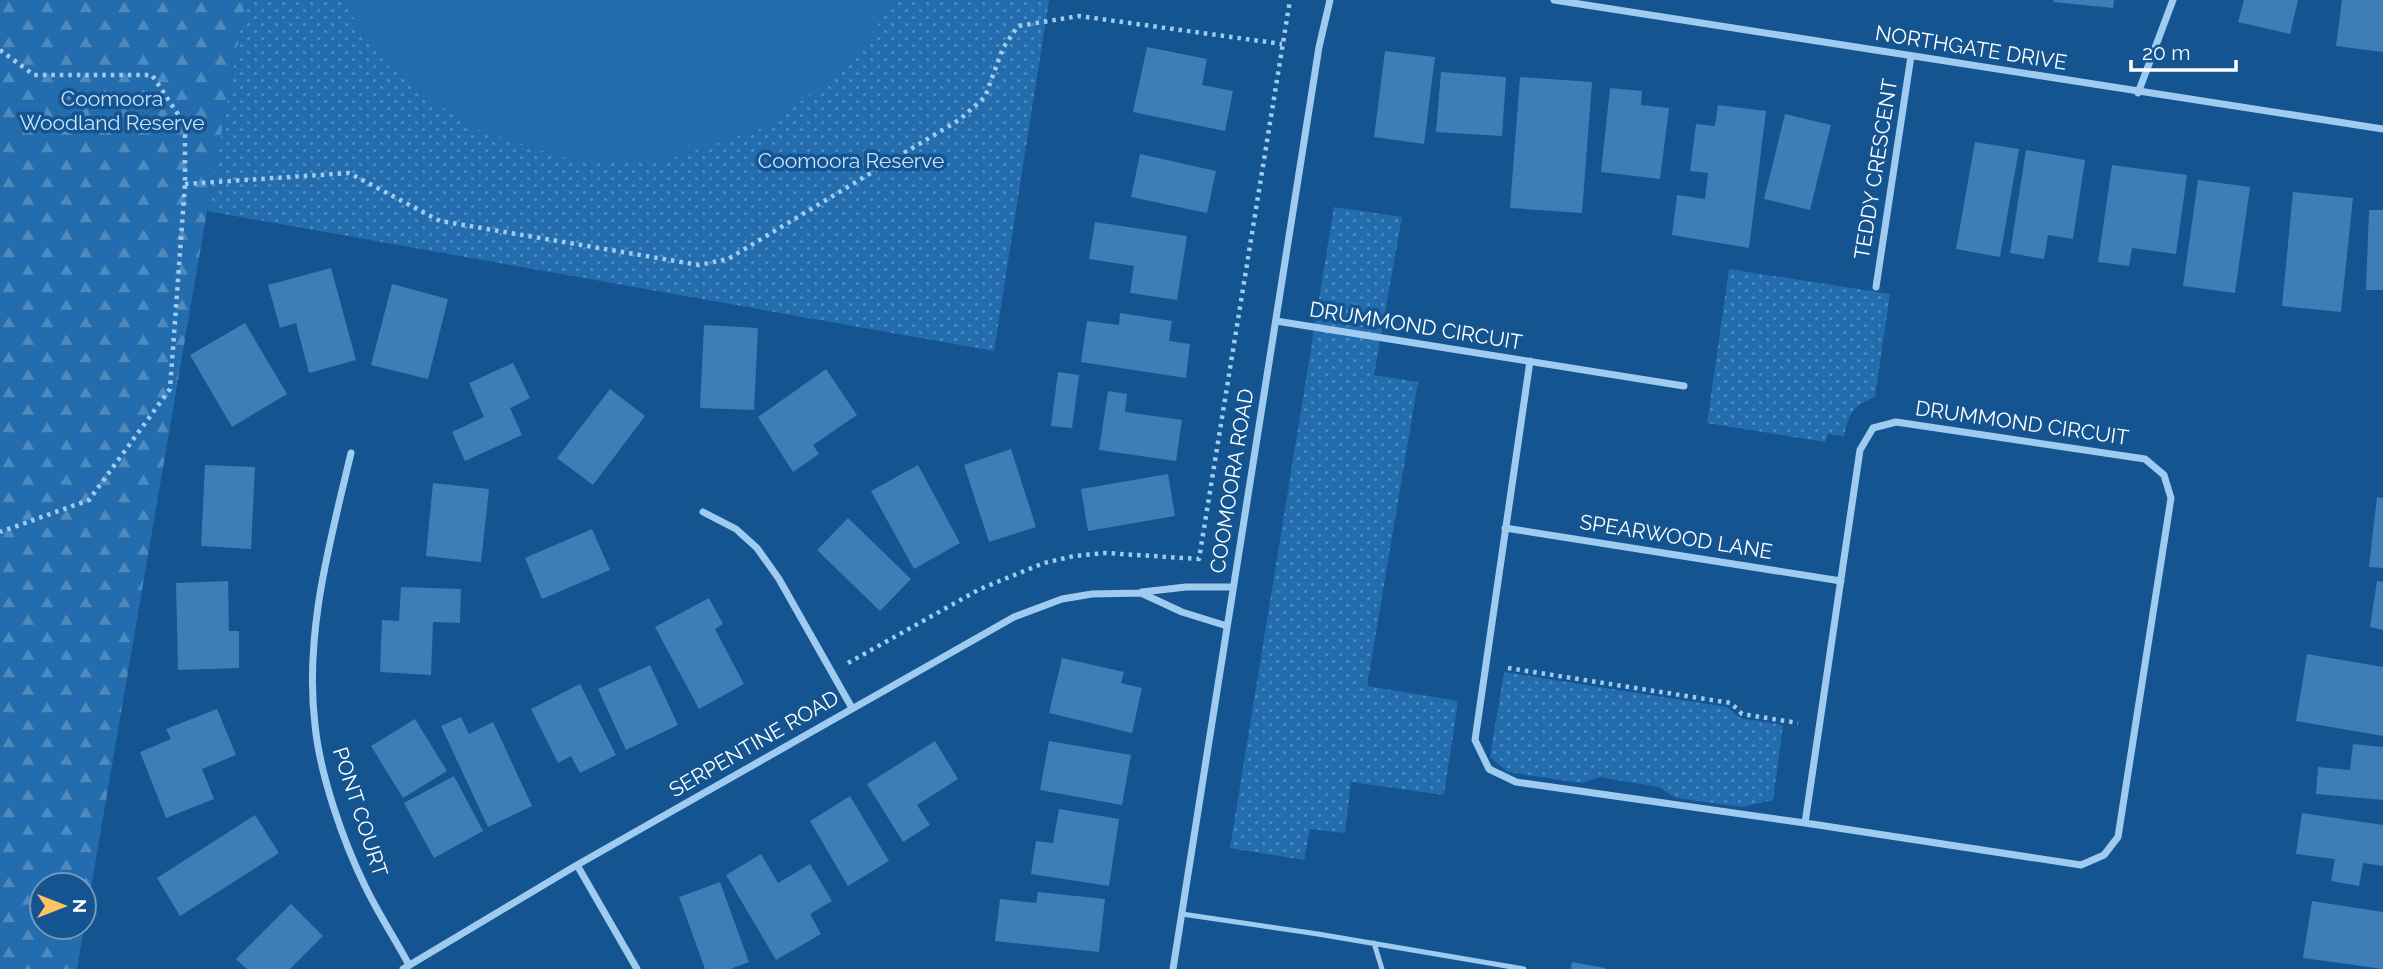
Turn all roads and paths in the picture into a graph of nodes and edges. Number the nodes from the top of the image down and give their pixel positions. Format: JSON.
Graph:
{"nodes":[{"id":1,"x":1290,"y":0,"type":"edge"},
{"id":2,"x":1330,"y":0,"type":"edge"},
{"id":3,"x":1555,"y":0,"type":"edge"},
{"id":4,"x":2174,"y":0,"type":"edge"},
{"id":5,"x":1282,"y":44,"type":"junction"},
{"id":6,"x":0,"y":50,"type":"edge"},
{"id":7,"x":1911,"y":57,"type":"junction"},
{"id":8,"x":2138,"y":93,"type":"junction"},
{"id":9,"x":2383,"y":129,"type":"edge"},
{"id":10,"x":184,"y":184,"type":"junction"},
{"id":11,"x":1876,"y":287,"type":"dead end"},
{"id":12,"x":1276,"y":321,"type":"junction"},
{"id":13,"x":1530,"y":362,"type":"junction"},
{"id":14,"x":1684,"y":386,"type":"dead end"},
{"id":15,"x":351,"y":453,"type":"dead end"},
{"id":16,"x":703,"y":512,"type":"dead end"},
{"id":17,"x":1505,"y":528,"type":"junction"},
{"id":18,"x":0,"y":532,"type":"edge"},
{"id":19,"x":1841,"y":580,"type":"junction"},
{"id":20,"x":1233,"y":587,"type":"junction"},
{"id":21,"x":1139,"y":593,"type":"junction"},
{"id":22,"x":1227,"y":626,"type":"junction"},
{"id":23,"x":1486,"y":665,"type":"junction"},
{"id":24,"x":832,"y":672,"type":"junction"},
{"id":25,"x":852,"y":708,"type":"junction"},
{"id":26,"x":1819,"y":726,"type":"junction"},
{"id":27,"x":1805,"y":823,"type":"junction"},
{"id":28,"x":577,"y":865,"type":"junction"},
{"id":29,"x":1182,"y":914,"type":"junction"},
{"id":30,"x":1374,"y":943,"type":"junction"},
{"id":31,"x":406,"y":967,"type":"edge"},
{"id":32,"x":637,"y":969,"type":"edge"},
{"id":33,"x":1173,"y":969,"type":"edge"},
{"id":34,"x":1382,"y":969,"type":"edge"},
{"id":35,"x":1524,"y":969,"type":"edge"}],
"edges":[{"from":1,"to":5,"type":"path"},
{"from":2,"to":12,"type":"street","name":"COOMOORA ROAD"},
{"from":3,"to":7,"type":"street","name":"NORTHGATE DRIVE"},
{"from":4,"to":8,"type":"street"},
{"from":5,"to":10,"type":"path"},
{"from":5,"to":24,"type":"path"},
{"from":6,"to":10,"type":"path"},
{"from":7,"to":8,"type":"street","name":"NORTHGATE DRIVE"},
{"from":7,"to":11,"type":"street","name":"TEDDY CRESCENT"},
{"from":8,"to":9,"type":"street","name":"NORTHGATE DRIVE"},
{"from":10,"to":18,"type":"path"},
{"from":12,"to":13,"type":"street","name":"DRUMMOND CIRCUIT"},
{"from":12,"to":20,"type":"street","name":"COOMOORA ROAD"},
{"from":13,"to":14,"type":"street"},
{"from":13,"to":17,"type":"street","name":"DRUMMOND CIRCUIT"},
{"from":15,"to":31,"type":"street","name":"PONT COURT"},
{"from":16,"to":24,"type":"street"},
{"from":17,"to":19,"type":"street","name":"SPEARWOOD LANE"},
{"from":17,"to":23,"type":"street","name":"DRUMMOND CIRCUIT"},
{"from":19,"to":26,"type":"street","name":"DRUMMOND CIRCUIT"},
{"from":19,"to":27,"type":"street","name":"DRUMMOND CIRCUIT"},
{"from":20,"to":21,"type":"street","name":"SERPENTINE ROAD"},
{"from":20,"to":22,"type":"street","name":"COOMOORA ROAD"},
{"from":21,"to":22,"type":"street","name":"SERPENTINE ROAD"},
{"from":21,"to":25,"type":"street","name":"SERPENTINE ROAD"},
{"from":22,"to":29,"type":"street","name":"COOMOORA ROAD"},
{"from":23,"to":26,"type":"path"},
{"from":23,"to":27,"type":"street","name":"DRUMMOND CIRCUIT"},
{"from":24,"to":25,"type":"street"},
{"from":25,"to":28,"type":"street","name":"SERPENTINE ROAD"},
{"from":26,"to":27,"type":"street","name":"DRUMMOND CIRCUIT"},
{"from":28,"to":31,"type":"street","name":"SERPENTINE ROAD"},
{"from":28,"to":32,"type":"street"},
{"from":29,"to":30,"type":"lane"},
{"from":29,"to":33,"type":"street","name":"COOMOORA ROAD"},
{"from":30,"to":34,"type":"lane"},
{"from":30,"to":35,"type":"lane"}]}
